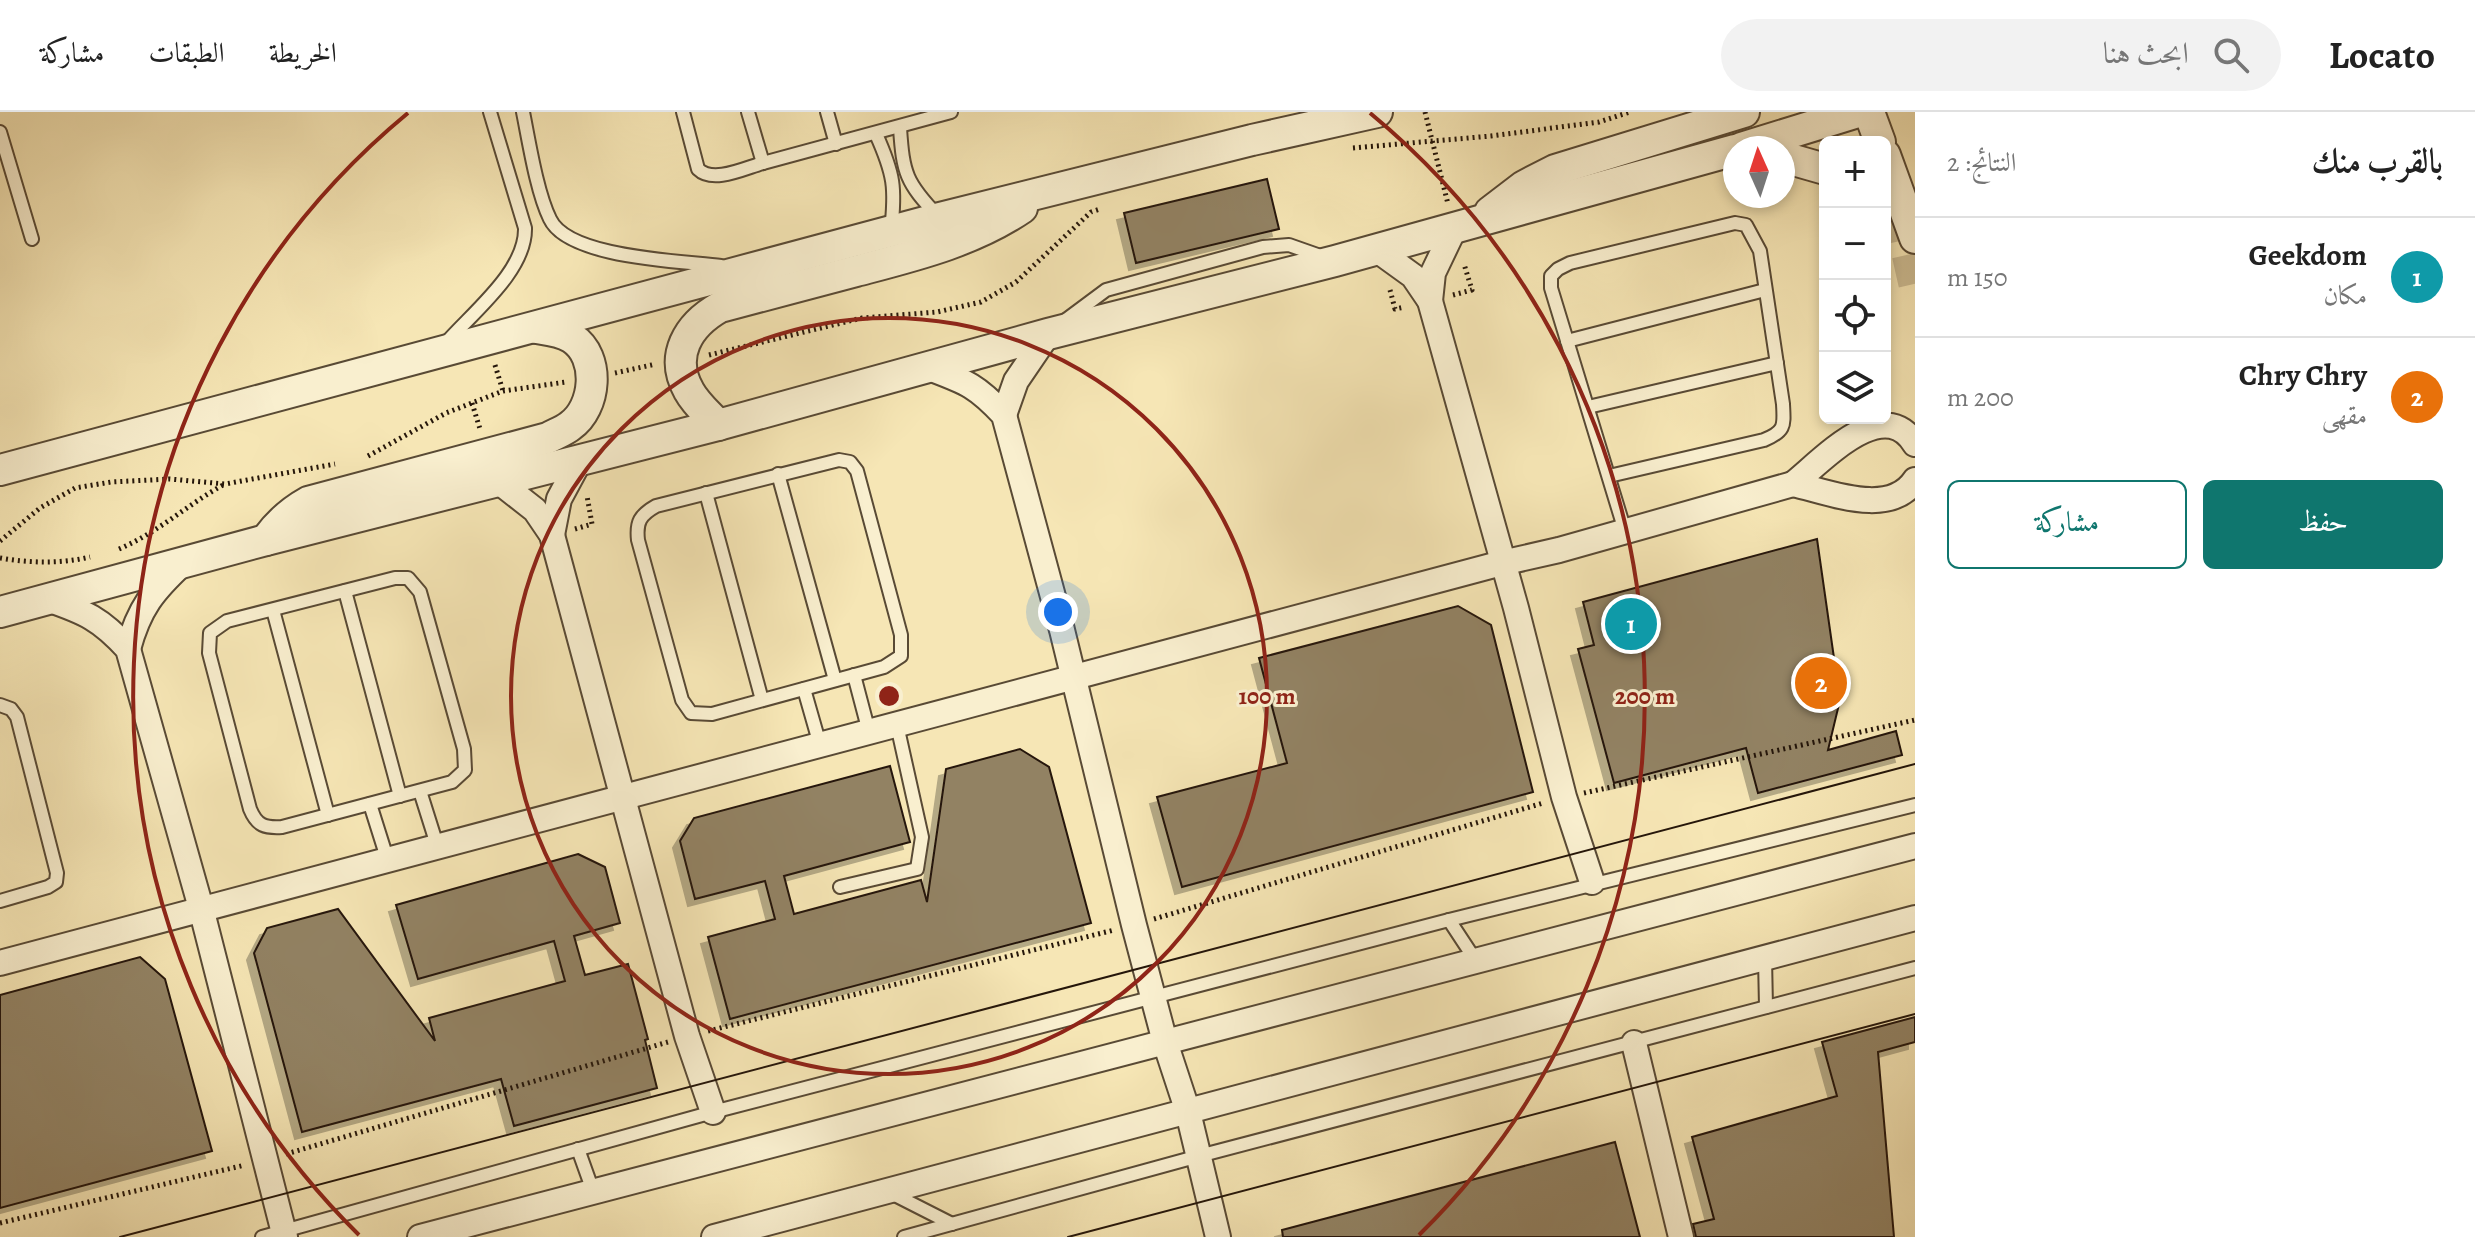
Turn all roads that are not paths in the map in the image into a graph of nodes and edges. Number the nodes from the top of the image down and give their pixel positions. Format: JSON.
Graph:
{"nodes":[{"id":1,"x":490,"y":112,"type":"edge"},
{"id":2,"x":523,"y":112,"type":"edge"},
{"id":3,"x":683,"y":112,"type":"edge"},
{"id":4,"x":748,"y":112,"type":"edge"},
{"id":5,"x":827,"y":112,"type":"edge"},
{"id":6,"x":951,"y":112,"type":"edge"},
{"id":7,"x":1377,"y":112,"type":"edge"},
{"id":8,"x":1744,"y":112,"type":"edge"},
{"id":9,"x":1858,"y":112,"type":"edge"},
{"id":10,"x":1869,"y":112,"type":"edge"},
{"id":11,"x":900,"y":128,"type":"junction"},
{"id":12,"x":0,"y":132,"type":"edge"},
{"id":13,"x":876,"y":134,"type":"junction"},
{"id":14,"x":1780,"y":136,"type":"edge"},
{"id":15,"x":1878,"y":136,"type":"edge"},
{"id":16,"x":836,"y":144,"type":"junction"},
{"id":17,"x":1723,"y":153,"type":"edge"},
{"id":18,"x":1795,"y":160,"type":"edge"},
{"id":19,"x":763,"y":163,"type":"junction"},
{"id":20,"x":1819,"y":167,"type":"edge"},
{"id":21,"x":1891,"y":172,"type":"edge"},
{"id":22,"x":1046,"y":191,"type":"junction"},
{"id":23,"x":1886,"y":208,"type":"edge"},
{"id":24,"x":940,"y":218,"type":"junction"},
{"id":25,"x":1465,"y":226,"type":"junction"},
{"id":26,"x":891,"y":231,"type":"junction"},
{"id":27,"x":1915,"y":238,"type":"edge"},
{"id":28,"x":32,"y":239,"type":"dead end"},
{"id":29,"x":1377,"y":250,"type":"junction"},
{"id":30,"x":752,"y":270,"type":"junction"},
{"id":31,"x":1765,"y":290,"type":"junction"},
{"id":32,"x":1430,"y":301,"type":"junction"},
{"id":33,"x":536,"y":328,"type":"junction"},
{"id":34,"x":1048,"y":334,"type":"junction"},
{"id":35,"x":1567,"y":341,"type":"junction"},
{"id":36,"x":435,"y":355,"type":"junction"},
{"id":37,"x":1777,"y":363,"type":"junction"},
{"id":38,"x":929,"y":368,"type":"junction"},
{"id":39,"x":1588,"y":407,"type":"junction"},
{"id":40,"x":1004,"y":415,"type":"junction"},
{"id":41,"x":718,"y":425,"type":"junction"},
{"id":42,"x":1915,"y":444,"type":"edge"},
{"id":43,"x":580,"y":460,"type":"junction"},
{"id":44,"x":0,"y":470,"type":"edge"},
{"id":45,"x":778,"y":474,"type":"junction"},
{"id":46,"x":1609,"y":476,"type":"junction"},
{"id":47,"x":1915,"y":480,"type":"edge"},
{"id":48,"x":498,"y":481,"type":"junction"},
{"id":49,"x":1793,"y":484,"type":"junction"},
{"id":50,"x":706,"y":493,"type":"junction"},
{"id":51,"x":1625,"y":531,"type":"junction"},
{"id":52,"x":552,"y":535,"type":"junction"},
{"id":53,"x":266,"y":540,"type":"junction"},
{"id":54,"x":183,"y":563,"type":"junction"},
{"id":55,"x":1502,"y":563,"type":"junction"},
{"id":56,"x":345,"y":591,"type":"junction"},
{"id":57,"x":47,"y":599,"type":"junction"},
{"id":58,"x":273,"y":610,"type":"junction"},
{"id":59,"x":0,"y":612,"type":"edge"},
{"id":60,"x":128,"y":649,"type":"junction"},
{"id":61,"x":854,"y":675,"type":"junction"},
{"id":62,"x":1074,"y":679,"type":"junction"},
{"id":63,"x":835,"y":680,"type":"junction"},
{"id":64,"x":804,"y":689,"type":"junction"},
{"id":65,"x":762,"y":700,"type":"junction"},
{"id":66,"x":0,"y":705,"type":"edge"},
{"id":67,"x":897,"y":725,"type":"junction"},
{"id":68,"x":869,"y":732,"type":"junction"},
{"id":69,"x":820,"y":745,"type":"junction"},
{"id":70,"x":420,"y":791,"type":"junction"},
{"id":71,"x":622,"y":795,"type":"junction"},
{"id":72,"x":400,"y":796,"type":"junction"},
{"id":73,"x":370,"y":804,"type":"junction"},
{"id":74,"x":1915,"y":805,"type":"edge"},
{"id":75,"x":328,"y":815,"type":"junction"},
{"id":76,"x":437,"y":845,"type":"junction"},
{"id":77,"x":1915,"y":846,"type":"edge"},
{"id":78,"x":387,"y":858,"type":"junction"},
{"id":79,"x":1592,"y":882,"type":"junction"},
{"id":80,"x":840,"y":887,"type":"dead end"},
{"id":81,"x":0,"y":901,"type":"edge"},
{"id":82,"x":201,"y":908,"type":"junction"},
{"id":83,"x":1915,"y":918,"type":"edge"},
{"id":84,"x":1449,"y":920,"type":"junction"},
{"id":85,"x":1765,"y":958,"type":"junction"},
{"id":86,"x":1476,"y":961,"type":"junction"},
{"id":87,"x":0,"y":963,"type":"edge"},
{"id":88,"x":1915,"y":968,"type":"edge"},
{"id":89,"x":1154,"y":998,"type":"junction"},
{"id":90,"x":1766,"y":1007,"type":"junction"},
{"id":91,"x":1165,"y":1042,"type":"junction"},
{"id":92,"x":1634,"y":1043,"type":"junction"},
{"id":93,"x":713,"y":1112,"type":"junction"},
{"id":94,"x":1188,"y":1112,"type":"junction"},
{"id":95,"x":578,"y":1149,"type":"junction"},
{"id":96,"x":1199,"y":1156,"type":"junction"},
{"id":97,"x":593,"y":1191,"type":"junction"},
{"id":98,"x":889,"y":1192,"type":"junction"},
{"id":99,"x":952,"y":1224,"type":"junction"},
{"id":100,"x":277,"y":1235,"type":"edge"},
{"id":101,"x":420,"y":1237,"type":"edge"},
{"id":102,"x":714,"y":1237,"type":"edge"},
{"id":103,"x":904,"y":1237,"type":"edge"},
{"id":104,"x":1218,"y":1237,"type":"edge"},
{"id":105,"x":1681,"y":1237,"type":"edge"}],
"edges":[{"from":1,"to":36,"type":"lane"},
{"from":2,"to":30,"type":"lane"},
{"from":3,"to":19,"type":"lane"},
{"from":4,"to":19,"type":"lane"},
{"from":5,"to":16,"type":"lane"},
{"from":6,"to":11,"type":"lane"},
{"from":7,"to":22,"type":"street"},
{"from":8,"to":25,"type":"street"},
{"from":9,"to":14,"type":"street"},
{"from":10,"to":15,"type":"street"},
{"from":11,"to":13,"type":"lane"},
{"from":11,"to":24,"type":"lane"},
{"from":12,"to":28,"type":"lane"},
{"from":13,"to":16,"type":"lane"},
{"from":13,"to":26,"type":"lane"},
{"from":16,"to":19,"type":"lane"},
{"from":17,"to":25,"type":"street"},
{"from":18,"to":20,"type":"street"},
{"from":21,"to":27,"type":"street"},
{"from":22,"to":24,"type":"street"},
{"from":22,"to":41,"type":"street"},
{"from":23,"to":27,"type":"street"},
{"from":24,"to":26,"type":"street"},
{"from":25,"to":29,"type":"street"},
{"from":25,"to":32,"type":"street"},
{"from":26,"to":30,"type":"street"},
{"from":29,"to":32,"type":"street"},
{"from":29,"to":34,"type":"street"},
{"from":30,"to":33,"type":"street"},
{"from":31,"to":35,"type":"lane"},
{"from":31,"to":35,"type":"lane"},
{"from":31,"to":37,"type":"lane"},
{"from":32,"to":55,"type":"street"},
{"from":33,"to":36,"type":"street"},
{"from":33,"to":53,"type":"street"},
{"from":34,"to":38,"type":"street"},
{"from":34,"to":40,"type":"street"},
{"from":35,"to":39,"type":"lane"},
{"from":36,"to":44,"type":"street"},
{"from":37,"to":39,"type":"lane"},
{"from":37,"to":46,"type":"lane"},
{"from":38,"to":40,"type":"street"},
{"from":38,"to":41,"type":"street"},
{"from":39,"to":46,"type":"lane"},
{"from":40,"to":62,"type":"street"},
{"from":41,"to":43,"type":"street"},
{"from":42,"to":49,"type":"street"},
{"from":43,"to":48,"type":"street"},
{"from":43,"to":52,"type":"street"},
{"from":45,"to":50,"type":"lane"},
{"from":45,"to":61,"type":"lane"},
{"from":45,"to":63,"type":"lane"},
{"from":46,"to":51,"type":"lane"},
{"from":47,"to":49,"type":"street"},
{"from":48,"to":52,"type":"street"},
{"from":48,"to":53,"type":"street"},
{"from":49,"to":51,"type":"street"},
{"from":50,"to":65,"type":"lane"},
{"from":50,"to":65,"type":"lane"},
{"from":51,"to":55,"type":"street"},
{"from":52,"to":71,"type":"street"},
{"from":53,"to":54,"type":"street"},
{"from":54,"to":57,"type":"street"},
{"from":54,"to":60,"type":"street"},
{"from":55,"to":62,"type":"street"},
{"from":55,"to":79,"type":"street"},
{"from":56,"to":58,"type":"lane"},
{"from":56,"to":70,"type":"lane"},
{"from":56,"to":72,"type":"lane"},
{"from":57,"to":59,"type":"street"},
{"from":57,"to":60,"type":"street"},
{"from":58,"to":75,"type":"lane"},
{"from":58,"to":75,"type":"lane"},
{"from":60,"to":82,"type":"street"},
{"from":61,"to":63,"type":"lane"},
{"from":61,"to":68,"type":"lane"},
{"from":62,"to":67,"type":"street"},
{"from":62,"to":89,"type":"street"},
{"from":63,"to":64,"type":"lane"},
{"from":64,"to":65,"type":"lane"},
{"from":64,"to":69,"type":"lane"},
{"from":66,"to":81,"type":"lane"},
{"from":67,"to":68,"type":"street"},
{"from":67,"to":80,"type":"lane"},
{"from":68,"to":69,"type":"street"},
{"from":69,"to":71,"type":"street"},
{"from":70,"to":72,"type":"lane"},
{"from":70,"to":76,"type":"lane"},
{"from":71,"to":76,"type":"street"},
{"from":71,"to":93,"type":"street"},
{"from":72,"to":73,"type":"lane"},
{"from":73,"to":75,"type":"lane"},
{"from":73,"to":78,"type":"lane"},
{"from":74,"to":79,"type":"lane"},
{"from":76,"to":78,"type":"street"},
{"from":77,"to":86,"type":"street"},
{"from":78,"to":82,"type":"street"},
{"from":79,"to":84,"type":"lane"},
{"from":82,"to":87,"type":"street"},
{"from":82,"to":100,"type":"street"},
{"from":83,"to":85,"type":"street"},
{"from":84,"to":86,"type":"lane"},
{"from":84,"to":89,"type":"lane"},
{"from":85,"to":90,"type":"lane"},
{"from":85,"to":94,"type":"street"},
{"from":86,"to":91,"type":"street"},
{"from":88,"to":90,"type":"lane"},
{"from":89,"to":91,"type":"street"},
{"from":89,"to":93,"type":"lane"},
{"from":90,"to":92,"type":"lane"},
{"from":91,"to":94,"type":"street"},
{"from":91,"to":97,"type":"street"},
{"from":92,"to":96,"type":"lane"},
{"from":92,"to":105,"type":"street"},
{"from":93,"to":95,"type":"lane"},
{"from":94,"to":96,"type":"street"},
{"from":94,"to":98,"type":"street"},
{"from":95,"to":97,"type":"lane"},
{"from":95,"to":100,"type":"lane"},
{"from":96,"to":99,"type":"lane"},
{"from":96,"to":104,"type":"street"},
{"from":97,"to":101,"type":"street"},
{"from":98,"to":99,"type":"lane"},
{"from":98,"to":102,"type":"street"},
{"from":99,"to":103,"type":"lane"}]}
